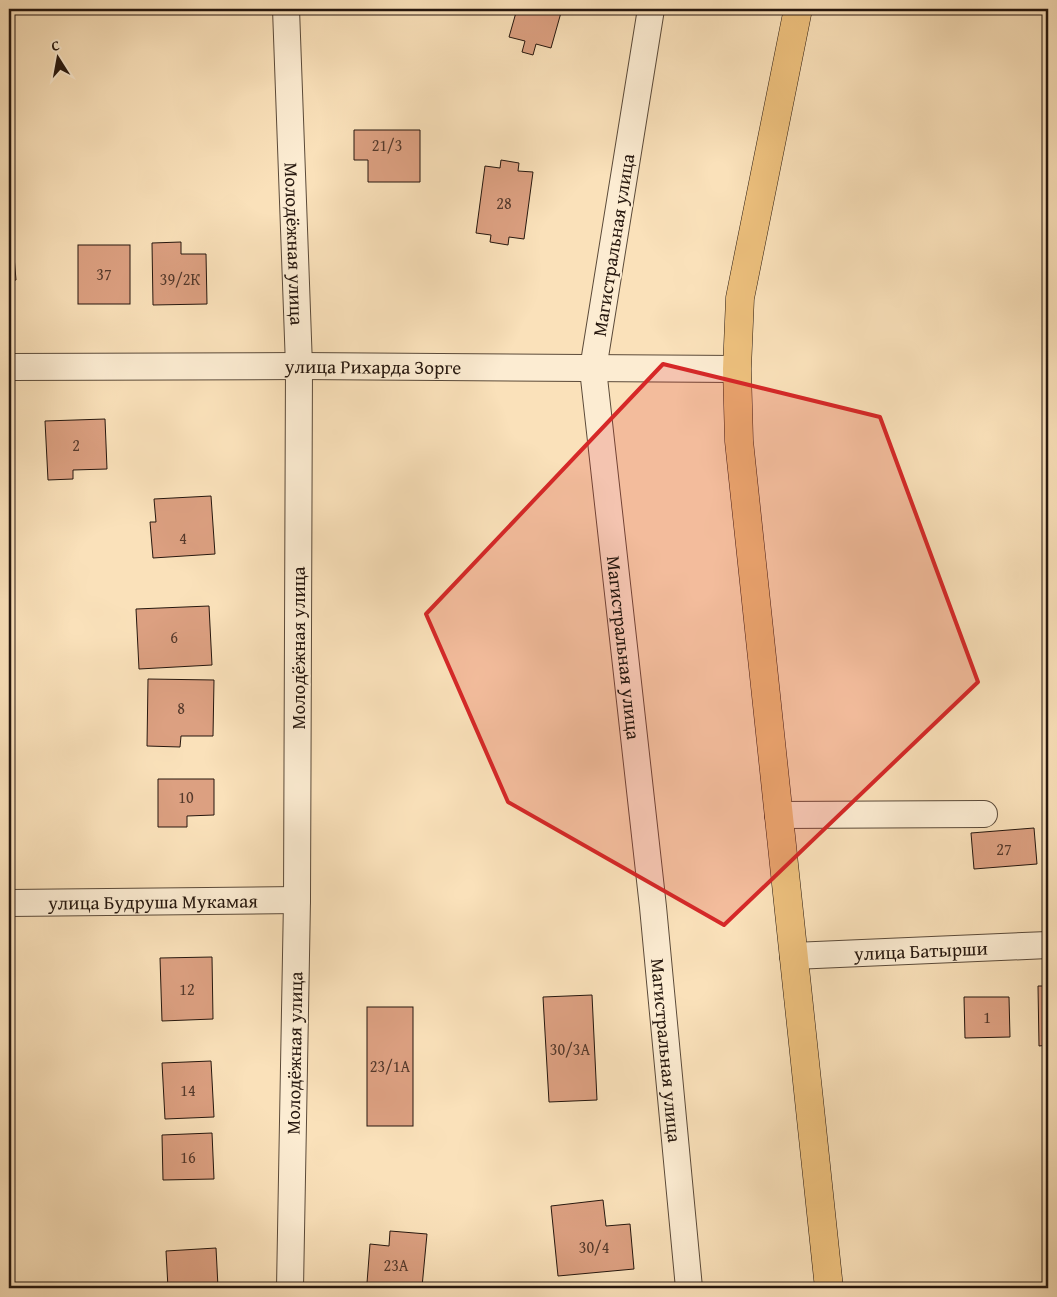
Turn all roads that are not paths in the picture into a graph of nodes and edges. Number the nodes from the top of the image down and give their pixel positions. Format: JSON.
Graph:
{"nodes":[{"id":1,"x":286,"y":9,"type":"edge"},
{"id":2,"x":650,"y":9,"type":"edge"},
{"id":3,"x":798,"y":9,"type":"edge"},
{"id":4,"x":299,"y":366,"type":"junction"},
{"id":5,"x":9,"y":367,"type":"edge"},
{"id":6,"x":593,"y":369,"type":"junction"},
{"id":7,"x":737,"y":369,"type":"junction"},
{"id":8,"x":984,"y":814,"type":"dead end"},
{"id":9,"x":778,"y":815,"type":"junction"},
{"id":10,"x":297,"y":900,"type":"junction"},
{"id":11,"x":9,"y":903,"type":"edge"},
{"id":12,"x":1048,"y":945,"type":"edge"},
{"id":13,"x":793,"y":956,"type":"junction"},
{"id":14,"x":290,"y":1288,"type":"edge"},
{"id":15,"x":689,"y":1288,"type":"edge"},
{"id":16,"x":829,"y":1288,"type":"edge"}],
"edges":[{"from":1,"to":4,"type":"street","name":"Молодёжная улица"},
{"from":2,"to":6,"type":"street","name":"Магистральная улица"},
{"from":3,"to":7,"type":"main road"},
{"from":4,"to":5,"type":"street","name":"улица Рихарда Зорге"},
{"from":4,"to":6,"type":"street","name":"улица Рихарда Зорге"},
{"from":4,"to":10,"type":"street","name":"Молодёжная улица"},
{"from":6,"to":7,"type":"street","name":"улица Рихарда Зорге"},
{"from":6,"to":15,"type":"street","name":"Магистральная улица"},
{"from":7,"to":9,"type":"main road"},
{"from":8,"to":9,"type":"street"},
{"from":9,"to":13,"type":"main road"},
{"from":10,"to":11,"type":"street","name":"улица Будруша Мукамая"},
{"from":10,"to":14,"type":"street","name":"Молодёжная улица"},
{"from":12,"to":13,"type":"street","name":"улица Батырши"},
{"from":13,"to":16,"type":"main road"}]}
